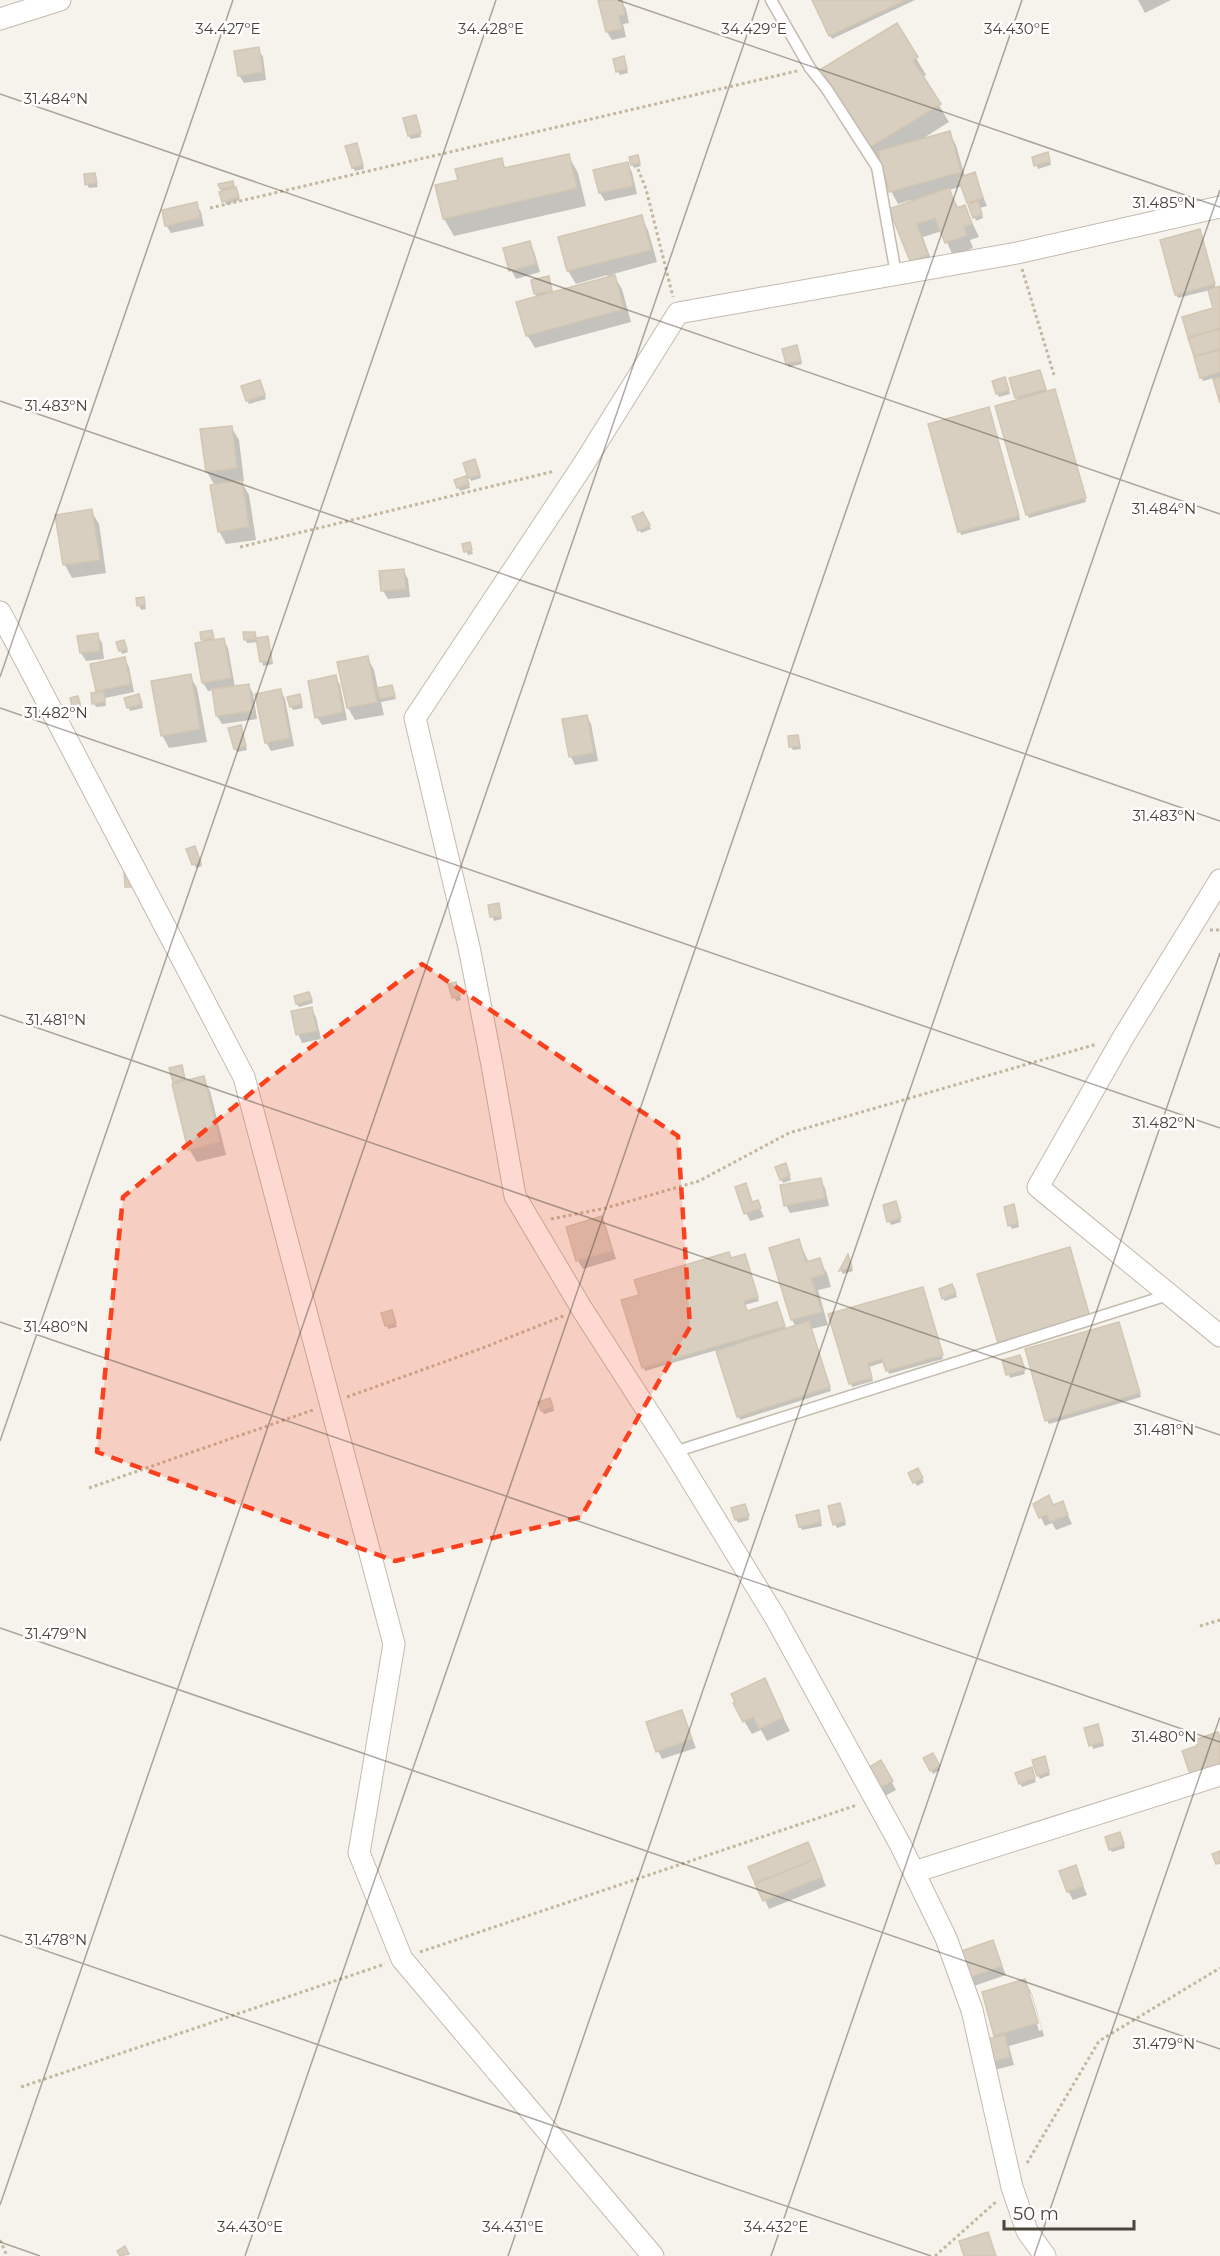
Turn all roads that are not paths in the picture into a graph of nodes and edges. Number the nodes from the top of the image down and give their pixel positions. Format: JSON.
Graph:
{"nodes":[{"id":1,"x":60,"y":0,"type":"edge"},
{"id":2,"x":771,"y":0,"type":"edge"},
{"id":3,"x":0,"y":19,"type":"edge"},
{"id":4,"x":1220,"y":207,"type":"edge"},
{"id":5,"x":896,"y":274,"type":"junction"},
{"id":6,"x":0,"y":612,"type":"edge"},
{"id":7,"x":1220,"y":880,"type":"edge"},
{"id":8,"x":1168,"y":1295,"type":"junction"},
{"id":9,"x":1220,"y":1336,"type":"edge"},
{"id":10,"x":674,"y":1452,"type":"junction"},
{"id":11,"x":1220,"y":1775,"type":"edge"},
{"id":12,"x":914,"y":1872,"type":"junction"},
{"id":13,"x":653,"y":2256,"type":"edge"},
{"id":14,"x":1045,"y":2256,"type":"edge"}],
"edges":[{"from":1,"to":3,"type":"street"},
{"from":2,"to":5,"type":"lane"},
{"from":4,"to":5,"type":"street"},
{"from":5,"to":10,"type":"street"},
{"from":6,"to":13,"type":"street"},
{"from":7,"to":8,"type":"street"},
{"from":8,"to":9,"type":"street"},
{"from":8,"to":10,"type":"lane"},
{"from":10,"to":12,"type":"street"},
{"from":11,"to":12,"type":"street"},
{"from":12,"to":14,"type":"street"}]}
